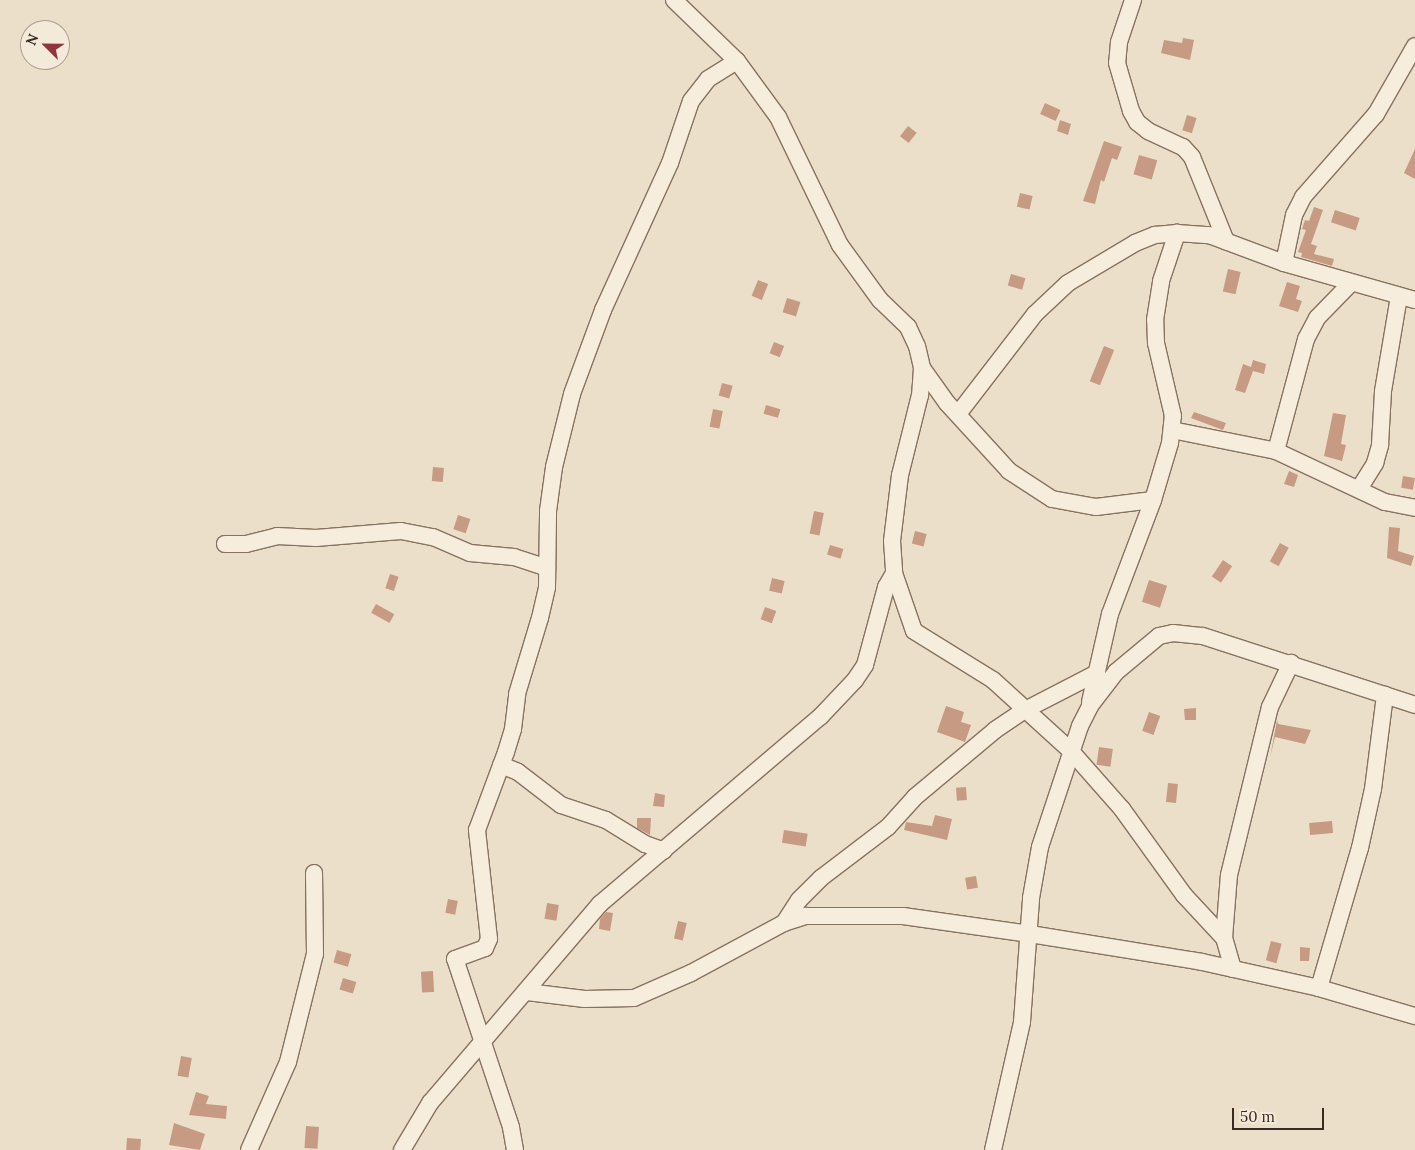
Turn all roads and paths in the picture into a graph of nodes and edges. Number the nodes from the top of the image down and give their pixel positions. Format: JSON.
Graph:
{"nodes":[{"id":1,"x":674,"y":0,"type":"edge"},
{"id":2,"x":1133,"y":0,"type":"edge"},
{"id":3,"x":1415,"y":46,"type":"edge"},
{"id":4,"x":736,"y":61,"type":"junction"},
{"id":5,"x":1177,"y":232,"type":"junction"},
{"id":6,"x":1226,"y":241,"type":"junction"},
{"id":7,"x":1284,"y":263,"type":"junction"},
{"id":8,"x":1351,"y":283,"type":"junction"},
{"id":9,"x":1399,"y":296,"type":"junction"},
{"id":10,"x":1415,"y":300,"type":"edge"},
{"id":11,"x":922,"y":368,"type":"junction"},
{"id":12,"x":958,"y":414,"type":"junction"},
{"id":13,"x":1172,"y":430,"type":"junction"},
{"id":14,"x":1276,"y":451,"type":"junction"},
{"id":15,"x":1359,"y":489,"type":"junction"},
{"id":16,"x":1153,"y":500,"type":"junction"},
{"id":17,"x":1415,"y":508,"type":"edge"},
{"id":18,"x":225,"y":544,"type":"dead end"},
{"id":19,"x":547,"y":568,"type":"junction"},
{"id":20,"x":894,"y":573,"type":"junction"},
{"id":21,"x":1291,"y":664,"type":"junction"},
{"id":22,"x":1097,"y":673,"type":"junction"},
{"id":23,"x":1385,"y":695,"type":"junction"},
{"id":24,"x":1415,"y":705,"type":"edge"},
{"id":25,"x":1090,"y":706,"type":"junction"},
{"id":26,"x":1025,"y":710,"type":"junction"},
{"id":27,"x":1070,"y":750,"type":"junction"},
{"id":28,"x":501,"y":765,"type":"junction"},
{"id":29,"x":664,"y":851,"type":"junction"},
{"id":30,"x":314,"y":873,"type":"dead end"},
{"id":31,"x":784,"y":923,"type":"junction"},
{"id":32,"x":1030,"y":934,"type":"junction"},
{"id":33,"x":1224,"y":938,"type":"junction"},
{"id":34,"x":1233,"y":969,"type":"junction"},
{"id":35,"x":1319,"y":988,"type":"junction"},
{"id":36,"x":527,"y":992,"type":"junction"},
{"id":37,"x":1415,"y":1016,"type":"edge"},
{"id":38,"x":481,"y":1042,"type":"junction"},
{"id":39,"x":249,"y":1150,"type":"edge"},
{"id":40,"x":402,"y":1150,"type":"edge"},
{"id":41,"x":515,"y":1150,"type":"edge"},
{"id":42,"x":993,"y":1150,"type":"edge"}],
"edges":[{"from":1,"to":4,"type":"street"},
{"from":2,"to":6,"type":"street"},
{"from":3,"to":7,"type":"street"},
{"from":4,"to":11,"type":"street"},
{"from":4,"to":19,"type":"street"},
{"from":5,"to":6,"type":"street"},
{"from":5,"to":12,"type":"street"},
{"from":5,"to":13,"type":"street"},
{"from":6,"to":7,"type":"street"},
{"from":7,"to":8,"type":"street"},
{"from":8,"to":9,"type":"street"},
{"from":8,"to":14,"type":"street"},
{"from":9,"to":10,"type":"street"},
{"from":9,"to":15,"type":"street"},
{"from":11,"to":12,"type":"street"},
{"from":11,"to":20,"type":"street"},
{"from":12,"to":16,"type":"street"},
{"from":13,"to":14,"type":"street"},
{"from":13,"to":16,"type":"street"},
{"from":14,"to":15,"type":"street"},
{"from":15,"to":17,"type":"street"},
{"from":16,"to":22,"type":"street"},
{"from":18,"to":19,"type":"street"},
{"from":19,"to":28,"type":"street"},
{"from":20,"to":26,"type":"street"},
{"from":20,"to":29,"type":"street"},
{"from":21,"to":23,"type":"street"},
{"from":21,"to":25,"type":"street"},
{"from":21,"to":33,"type":"street"},
{"from":22,"to":25,"type":"street"},
{"from":22,"to":26,"type":"street"},
{"from":23,"to":24,"type":"street"},
{"from":23,"to":35,"type":"street"},
{"from":25,"to":27,"type":"street"},
{"from":26,"to":27,"type":"street"},
{"from":26,"to":31,"type":"street"},
{"from":27,"to":32,"type":"street"},
{"from":27,"to":33,"type":"street"},
{"from":28,"to":29,"type":"street"},
{"from":28,"to":38,"type":"street"},
{"from":29,"to":36,"type":"street"},
{"from":30,"to":39,"type":"street"},
{"from":31,"to":32,"type":"street"},
{"from":31,"to":36,"type":"street"},
{"from":32,"to":34,"type":"street"},
{"from":32,"to":42,"type":"street"},
{"from":33,"to":34,"type":"street"},
{"from":34,"to":35,"type":"street"},
{"from":35,"to":37,"type":"street"},
{"from":36,"to":38,"type":"street"},
{"from":38,"to":40,"type":"street"},
{"from":38,"to":41,"type":"street"}]}
